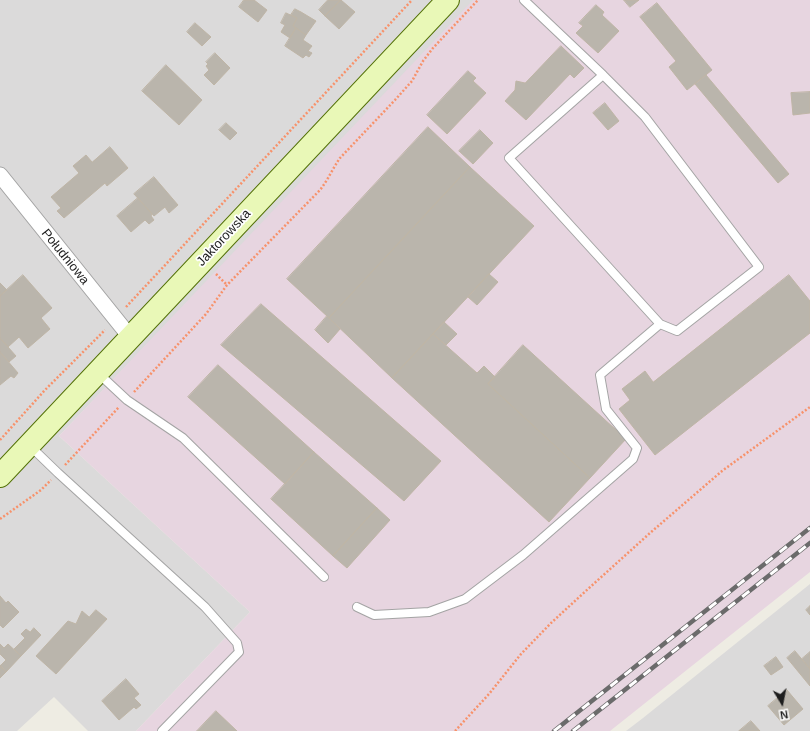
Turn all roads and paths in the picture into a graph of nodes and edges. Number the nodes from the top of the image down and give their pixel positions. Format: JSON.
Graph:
{"nodes":[{"id":1,"x":412,"y":0,"type":"edge"},
{"id":2,"x":448,"y":0,"type":"edge"},
{"id":3,"x":478,"y":0,"type":"edge"},
{"id":4,"x":524,"y":0,"type":"edge"},
{"id":5,"x":603,"y":75,"type":"junction"},
{"id":6,"x":0,"y":175,"type":"edge"},
{"id":7,"x":115,"y":319,"type":"junction"},
{"id":8,"x":660,"y":324,"type":"junction"},
{"id":9,"x":131,"y":338,"type":"junction"},
{"id":10,"x":98,"y":373,"type":"junction"},
{"id":11,"x":127,"y":400,"type":"junction"},
{"id":12,"x":810,"y":407,"type":"edge"},
{"id":13,"x":0,"y":440,"type":"edge"},
{"id":14,"x":29,"y":445,"type":"junction"},
{"id":15,"x":58,"y":473,"type":"junction"},
{"id":16,"x":0,"y":476,"type":"edge"},
{"id":17,"x":0,"y":519,"type":"edge"},
{"id":18,"x":324,"y":577,"type":"dead end"},
{"id":19,"x":357,"y":606,"type":"dead end"},
{"id":20,"x":162,"y":731,"type":"edge"},
{"id":21,"x":455,"y":731,"type":"edge"}],
"edges":[{"from":1,"to":7,"type":"path"},
{"from":2,"to":9,"type":"main road","name":"Jaktorowska"},
{"from":3,"to":11,"type":"path"},
{"from":4,"to":5,"type":"lane"},
{"from":5,"to":8,"type":"lane"},
{"from":5,"to":8,"type":"lane"},
{"from":6,"to":7,"type":"street","name":"Południowa"},
{"from":7,"to":9,"type":"street","name":"Południowa"},
{"from":7,"to":13,"type":"path"},
{"from":8,"to":19,"type":"lane"},
{"from":9,"to":10,"type":"main road","name":"Jaktorowska"},
{"from":10,"to":11,"type":"lane"},
{"from":10,"to":14,"type":"main road","name":"Jaktorowska"},
{"from":11,"to":15,"type":"path"},
{"from":11,"to":18,"type":"lane"},
{"from":12,"to":21,"type":"path"},
{"from":14,"to":15,"type":"lane"},
{"from":14,"to":16,"type":"main road","name":"Jaktorowska"},
{"from":15,"to":17,"type":"path"},
{"from":15,"to":20,"type":"lane"}]}
